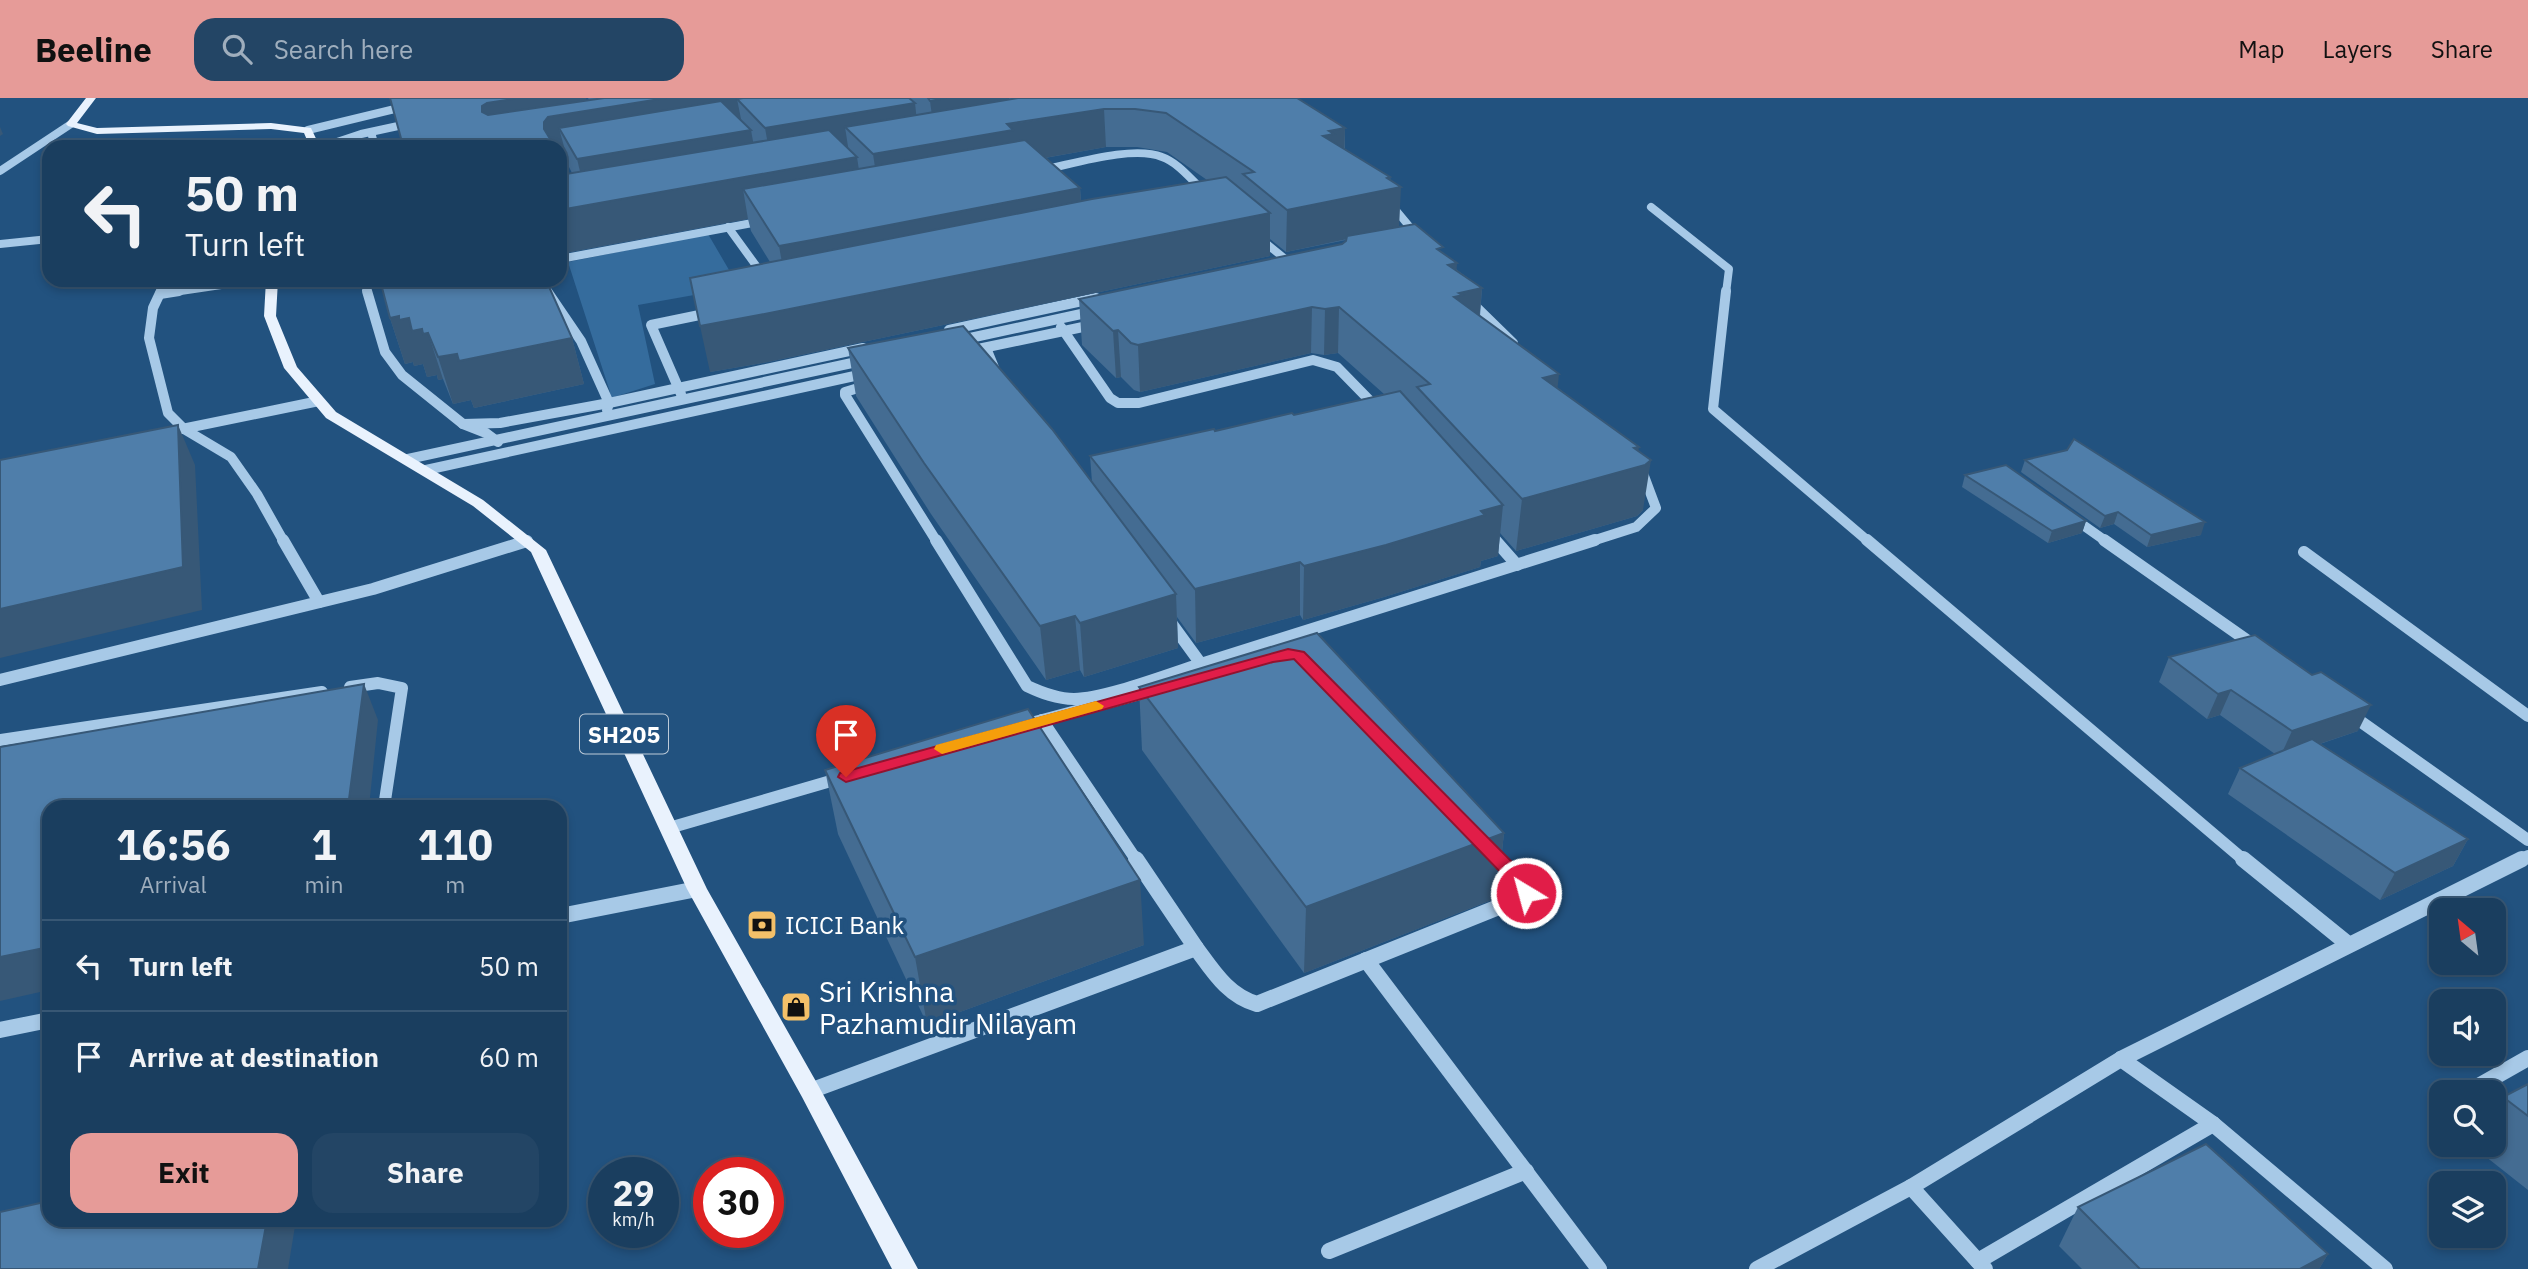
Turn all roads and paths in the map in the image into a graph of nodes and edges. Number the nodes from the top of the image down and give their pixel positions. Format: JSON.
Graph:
{"nodes":[{"id":1,"x":91,"y":98,"type":"edge"},
{"id":2,"x":440,"y":98,"type":"edge"},
{"id":3,"x":422,"y":120,"type":"edge"},
{"id":4,"x":71,"y":124,"type":"junction"},
{"id":5,"x":308,"y":130,"type":"junction"},
{"id":6,"x":370,"y":132,"type":"junction"},
{"id":7,"x":47,"y":140,"type":"edge"},
{"id":8,"x":313,"y":140,"type":"edge"},
{"id":9,"x":344,"y":140,"type":"edge"},
{"id":10,"x":373,"y":140,"type":"edge"},
{"id":11,"x":42,"y":143,"type":"edge"},
{"id":12,"x":0,"y":171,"type":"edge"},
{"id":13,"x":1044,"y":180,"type":"edge"},
{"id":14,"x":1381,"y":195,"type":"edge"},
{"id":15,"x":1210,"y":196,"type":"edge"},
{"id":16,"x":1651,"y":207,"type":"dead end"},
{"id":17,"x":769,"y":220,"type":"edge"},
{"id":18,"x":1244,"y":225,"type":"edge"},
{"id":19,"x":728,"y":227,"type":"junction"},
{"id":20,"x":1393,"y":237,"type":"edge"},
{"id":21,"x":42,"y":240,"type":"edge"},
{"id":22,"x":0,"y":244,"type":"edge"},
{"id":23,"x":1297,"y":256,"type":"edge"},
{"id":24,"x":567,"y":258,"type":"edge"},
{"id":25,"x":1283,"y":258,"type":"junction"},
{"id":26,"x":1270,"y":261,"type":"edge"},
{"id":27,"x":1310,"y":267,"type":"edge"},
{"id":28,"x":1285,"y":272,"type":"edge"},
{"id":29,"x":1300,"y":272,"type":"junction"},
{"id":30,"x":163,"y":287,"type":"edge"},
{"id":31,"x":208,"y":287,"type":"edge"},
{"id":32,"x":272,"y":287,"type":"edge"},
{"id":33,"x":366,"y":287,"type":"edge"},
{"id":34,"x":544,"y":287,"type":"edge"},
{"id":35,"x":773,"y":288,"type":"edge"},
{"id":36,"x":160,"y":294,"type":"junction"},
{"id":37,"x":1464,"y":295,"type":"edge"},
{"id":38,"x":1109,"y":296,"type":"edge"},
{"id":39,"x":1108,"y":308,"type":"edge"},
{"id":40,"x":729,"y":309,"type":"edge"},
{"id":41,"x":1054,"y":320,"type":"junction"},
{"id":42,"x":1104,"y":322,"type":"edge"},
{"id":43,"x":1109,"y":332,"type":"edge"},
{"id":44,"x":934,"y":333,"type":"edge"},
{"id":45,"x":1067,"y":336,"type":"junction"},
{"id":46,"x":961,"y":340,"type":"junction"},
{"id":47,"x":948,"y":342,"type":"edge"},
{"id":48,"x":867,"y":348,"type":"edge"},
{"id":49,"x":986,"y":348,"type":"junction"},
{"id":50,"x":973,"y":351,"type":"edge"},
{"id":51,"x":1524,"y":354,"type":"edge"},
{"id":52,"x":882,"y":356,"type":"edge"},
{"id":53,"x":990,"y":361,"type":"junction"},
{"id":54,"x":977,"y":364,"type":"edge"},
{"id":55,"x":878,"y":370,"type":"edge"},
{"id":56,"x":886,"y":381,"type":"edge"},
{"id":57,"x":1004,"y":384,"type":"edge"},
{"id":58,"x":678,"y":388,"type":"junction"},
{"id":59,"x":683,"y":399,"type":"junction"},
{"id":60,"x":319,"y":401,"type":"junction"},
{"id":61,"x":609,"y":402,"type":"junction"},
{"id":62,"x":689,"y":410,"type":"junction"},
{"id":63,"x":605,"y":417,"type":"junction"},
{"id":64,"x":1390,"y":421,"type":"edge"},
{"id":65,"x":463,"y":424,"type":"junction"},
{"id":66,"x":613,"y":428,"type":"junction"},
{"id":67,"x":184,"y":429,"type":"junction"},
{"id":68,"x":171,"y":431,"type":"edge"},
{"id":69,"x":495,"y":439,"type":"junction"},
{"id":70,"x":509,"y":451,"type":"junction"},
{"id":71,"x":408,"y":459,"type":"junction"},
{"id":72,"x":1634,"y":462,"type":"edge"},
{"id":73,"x":425,"y":470,"type":"junction"},
{"id":74,"x":2057,"y":506,"type":"edge"},
{"id":75,"x":1480,"y":523,"type":"edge"},
{"id":76,"x":527,"y":541,"type":"junction"},
{"id":77,"x":2304,"y":552,"type":"dead end"},
{"id":78,"x":1517,"y":565,"type":"junction"},
{"id":79,"x":319,"y":602,"type":"junction"},
{"id":80,"x":1160,"y":608,"type":"edge"},
{"id":81,"x":2270,"y":657,"type":"edge"},
{"id":82,"x":1270,"y":658,"type":"edge"},
{"id":83,"x":1201,"y":664,"type":"junction"},
{"id":84,"x":0,"y":680,"type":"edge"},
{"id":85,"x":2337,"y":705,"type":"edge"},
{"id":86,"x":2528,"y":716,"type":"edge"},
{"id":87,"x":1042,"y":720,"type":"junction"},
{"id":88,"x":1010,"y":729,"type":"edge"},
{"id":89,"x":0,"y":740,"type":"edge"},
{"id":90,"x":851,"y":775,"type":"edge"},
{"id":91,"x":385,"y":800,"type":"edge"},
{"id":92,"x":669,"y":828,"type":"junction"},
{"id":93,"x":1479,"y":839,"type":"edge"},
{"id":94,"x":2528,"y":839,"type":"edge"},
{"id":95,"x":2528,"y":856,"type":"edge"},
{"id":96,"x":697,"y":889,"type":"junction"},
{"id":97,"x":567,"y":915,"type":"edge"},
{"id":98,"x":2348,"y":944,"type":"junction"},
{"id":99,"x":1196,"y":948,"type":"junction"},
{"id":100,"x":1366,"y":960,"type":"junction"},
{"id":101,"x":42,"y":1021,"type":"edge"},
{"id":102,"x":0,"y":1030,"type":"edge"},
{"id":103,"x":2528,"y":1058,"type":"edge"},
{"id":104,"x":2121,"y":1059,"type":"junction"},
{"id":105,"x":2489,"y":1080,"type":"edge"},
{"id":106,"x":810,"y":1091,"type":"junction"},
{"id":107,"x":2213,"y":1124,"type":"junction"},
{"id":108,"x":1526,"y":1171,"type":"junction"},
{"id":109,"x":1911,"y":1186,"type":"junction"},
{"id":110,"x":1329,"y":1251,"type":"dead end"},
{"id":111,"x":1982,"y":1265,"type":"edge"},
{"id":112,"x":905,"y":1269,"type":"edge"},
{"id":113,"x":1599,"y":1269,"type":"edge"},
{"id":114,"x":1757,"y":1269,"type":"edge"},
{"id":115,"x":2385,"y":1269,"type":"edge"}],
"edges":[{"from":1,"to":4,"type":"main road"},
{"from":2,"to":5,"type":"street"},
{"from":3,"to":6,"type":"street"},
{"from":4,"to":5,"type":"main road"},
{"from":4,"to":7,"type":"street"},
{"from":5,"to":8,"type":"main road"},
{"from":6,"to":9,"type":"street"},
{"from":6,"to":10,"type":"street"},
{"from":11,"to":12,"type":"street"},
{"from":13,"to":15,"type":"street"},
{"from":14,"to":20,"type":"street"},
{"from":16,"to":98,"type":"street"},
{"from":17,"to":19,"type":"street"},
{"from":18,"to":25,"type":"street"},
{"from":19,"to":24,"type":"street"},
{"from":19,"to":35,"type":"street"},
{"from":21,"to":22,"type":"street"},
{"from":23,"to":25,"type":"street"},
{"from":25,"to":26,"type":"street"},
{"from":25,"to":29,"type":"street"},
{"from":27,"to":29,"type":"street"},
{"from":28,"to":29,"type":"street"},
{"from":30,"to":36,"type":"street"},
{"from":31,"to":36,"type":"street"},
{"from":32,"to":60,"type":"main road","number":"SH205"},
{"from":33,"to":65,"type":"street"},
{"from":34,"to":61,"type":"street"},
{"from":36,"to":67,"type":"street"},
{"from":37,"to":51,"type":"street"},
{"from":38,"to":44,"type":"street"},
{"from":39,"to":41,"type":"street"},
{"from":40,"to":58,"type":"street"},
{"from":41,"to":45,"type":"street"},
{"from":41,"to":46,"type":"street"},
{"from":42,"to":45,"type":"street"},
{"from":43,"to":45,"type":"street"},
{"from":45,"to":49,"type":"street"},
{"from":45,"to":64,"type":"street"},
{"from":46,"to":47,"type":"street"},
{"from":46,"to":49,"type":"street"},
{"from":48,"to":58,"type":"street"},
{"from":49,"to":50,"type":"street"},
{"from":49,"to":53,"type":"street"},
{"from":52,"to":59,"type":"street"},
{"from":53,"to":54,"type":"street"},
{"from":53,"to":57,"type":"street"},
{"from":55,"to":62,"type":"street"},
{"from":56,"to":83,"type":"street"},
{"from":58,"to":59,"type":"street"},
{"from":58,"to":61,"type":"street"},
{"from":59,"to":62,"type":"street"},
{"from":59,"to":63,"type":"street"},
{"from":60,"to":67,"type":"street"},
{"from":60,"to":71,"type":"main road","number":"SH205"},
{"from":61,"to":63,"type":"street"},
{"from":61,"to":65,"type":"street"},
{"from":62,"to":66,"type":"street"},
{"from":63,"to":66,"type":"street"},
{"from":63,"to":69,"type":"street"},
{"from":65,"to":69,"type":"street"},
{"from":66,"to":70,"type":"street"},
{"from":67,"to":68,"type":"street"},
{"from":67,"to":79,"type":"street"},
{"from":69,"to":70,"type":"street"},
{"from":69,"to":71,"type":"street"},
{"from":70,"to":73,"type":"street"},
{"from":71,"to":73,"type":"main road","number":"SH205"},
{"from":72,"to":78,"type":"street"},
{"from":73,"to":76,"type":"main road","number":"SH205"},
{"from":74,"to":81,"type":"street"},
{"from":75,"to":78,"type":"street"},
{"from":76,"to":79,"type":"street"},
{"from":76,"to":92,"type":"main road","number":"SH205"},
{"from":77,"to":86,"type":"street"},
{"from":78,"to":83,"type":"street"},
{"from":79,"to":84,"type":"street"},
{"from":80,"to":83,"type":"street"},
{"from":82,"to":87,"type":"street"},
{"from":85,"to":94,"type":"street"},
{"from":87,"to":88,"type":"street"},
{"from":87,"to":99,"type":"street"},
{"from":89,"to":91,"type":"street"},
{"from":90,"to":92,"type":"street"},
{"from":92,"to":96,"type":"main road","number":"SH205"},
{"from":93,"to":100,"type":"street"},
{"from":95,"to":98,"type":"street"},
{"from":96,"to":97,"type":"street"},
{"from":96,"to":106,"type":"main road","number":"SH205"},
{"from":98,"to":104,"type":"street"},
{"from":99,"to":100,"type":"street"},
{"from":99,"to":106,"type":"street"},
{"from":100,"to":108,"type":"street"},
{"from":101,"to":102,"type":"street"},
{"from":103,"to":105,"type":"street"},
{"from":104,"to":107,"type":"street"},
{"from":104,"to":109,"type":"street"},
{"from":106,"to":112,"type":"main road","number":"SH205"},
{"from":107,"to":111,"type":"street"},
{"from":107,"to":115,"type":"street"},
{"from":108,"to":110,"type":"street"},
{"from":108,"to":113,"type":"street"},
{"from":109,"to":111,"type":"street"},
{"from":109,"to":114,"type":"street"}]}
